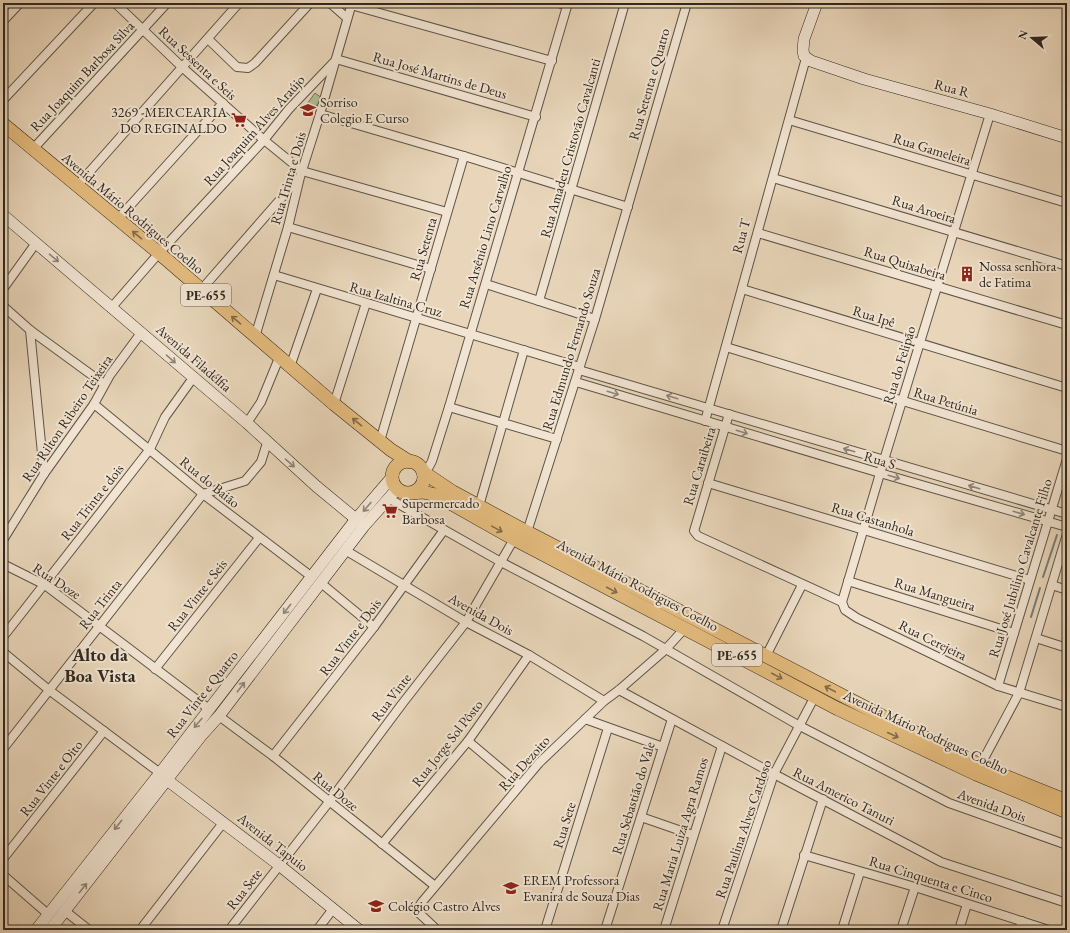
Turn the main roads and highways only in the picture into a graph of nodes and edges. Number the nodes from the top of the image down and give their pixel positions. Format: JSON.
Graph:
{"nodes":[{"id":1,"x":3,"y":124,"type":"edge"},
{"id":2,"x":410,"y":462,"type":"junction"},
{"id":3,"x":424,"y":475,"type":"junction"},
{"id":4,"x":412,"y":493,"type":"junction"},
{"id":5,"x":1067,"y":801,"type":"edge"},
{"id":6,"x":1067,"y":812,"type":"edge"}],
"edges":[{"from":2,"to":1,"type":"main road","name":"Avenida Mário Rodrigues Coelho","number":"PE-655","one_way":true},
{"from":2,"to":3,"type":"main road","number":"PE-655"},
{"from":2,"to":4,"type":"main road","number":"PE-655"},
{"from":3,"to":4,"type":"main road"},
{"from":5,"to":3,"type":"main road","name":"Avenida Mário Rodrigues Coelho","number":"PE-655","one_way":true},
{"from":4,"to":6,"type":"main road","name":"Avenida Mário Rodrigues Coelho","number":"PE-655","one_way":true}]}
